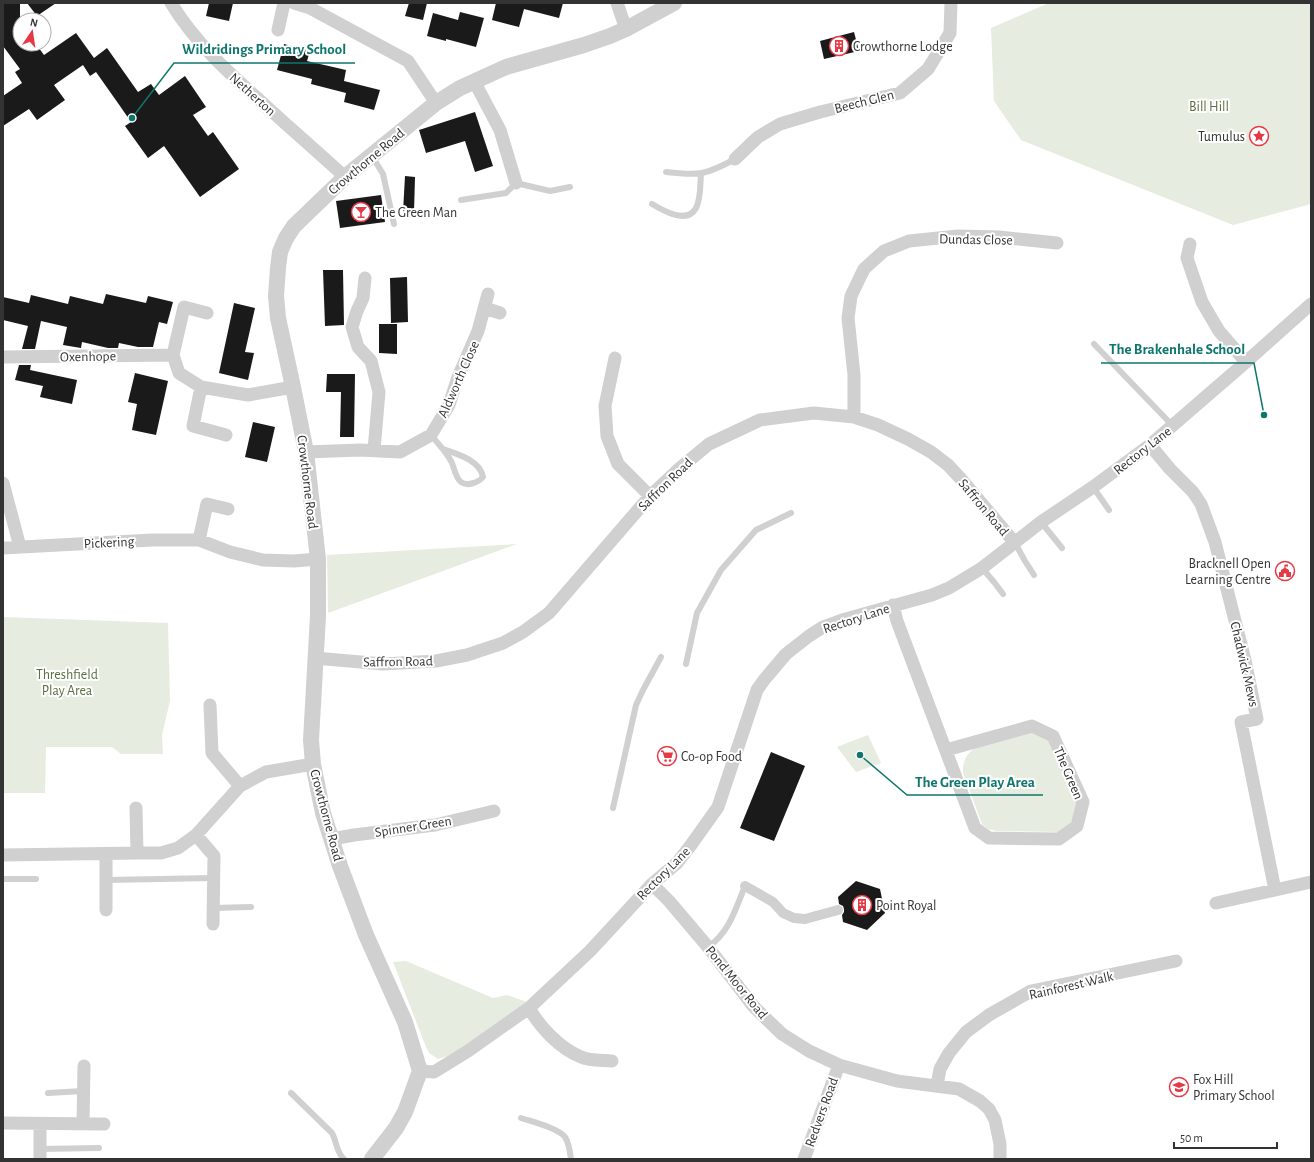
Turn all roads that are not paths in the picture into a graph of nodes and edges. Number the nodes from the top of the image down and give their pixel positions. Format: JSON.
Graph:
{"nodes":[{"id":1,"x":171,"y":3,"type":"edge"},
{"id":2,"x":284,"y":3,"type":"edge"},
{"id":3,"x":294,"y":3,"type":"edge"},
{"id":4,"x":617,"y":3,"type":"edge"},
{"id":5,"x":674,"y":3,"type":"edge"},
{"id":6,"x":951,"y":3,"type":"edge"},
{"id":7,"x":311,"y":6,"type":"edge"},
{"id":8,"x":626,"y":29,"type":"junction"},
{"id":9,"x":278,"y":30,"type":"dead end"},
{"id":10,"x":474,"y":80,"type":"junction"},
{"id":11,"x":436,"y":103,"type":"junction"},
{"id":12,"x":372,"y":156,"type":"junction"},
{"id":13,"x":735,"y":159,"type":"joint"},
{"id":14,"x":666,"y":172,"type":"dead end"},
{"id":15,"x":701,"y":174,"type":"junction"},
{"id":16,"x":345,"y":177,"type":"junction"},
{"id":17,"x":516,"y":183,"type":"junction"},
{"id":18,"x":570,"y":187,"type":"dead end"},
{"id":19,"x":461,"y":200,"type":"dead end"},
{"id":20,"x":652,"y":204,"type":"dead end"},
{"id":21,"x":394,"y":224,"type":"dead end"},
{"id":22,"x":1057,"y":243,"type":"dead end"},
{"id":23,"x":1190,"y":244,"type":"dead end"},
{"id":24,"x":365,"y":278,"type":"dead end"},
{"id":25,"x":488,"y":294,"type":"dead end"},
{"id":26,"x":1311,"y":304,"type":"edge"},
{"id":27,"x":485,"y":308,"type":"junction"},
{"id":28,"x":207,"y":313,"type":"dead end"},
{"id":29,"x":500,"y":313,"type":"dead end"},
{"id":30,"x":1094,"y":344,"type":"dead end"},
{"id":31,"x":173,"y":355,"type":"junction"},
{"id":32,"x":3,"y":357,"type":"edge"},
{"id":33,"x":615,"y":358,"type":"dead end"},
{"id":34,"x":1246,"y":362,"type":"junction"},
{"id":35,"x":293,"y":386,"type":"junction"},
{"id":36,"x":201,"y":387,"type":"junction"},
{"id":37,"x":854,"y":417,"type":"junction"},
{"id":38,"x":1172,"y":426,"type":"junction"},
{"id":39,"x":226,"y":435,"type":"dead end"},
{"id":40,"x":431,"y":435,"type":"junction"},
{"id":41,"x":1150,"y":445,"type":"junction"},
{"id":42,"x":443,"y":449,"type":"junction"},
{"id":43,"x":374,"y":450,"type":"junction"},
{"id":44,"x":306,"y":452,"type":"junction"},
{"id":45,"x":3,"y":483,"type":"edge"},
{"id":46,"x":1093,"y":487,"type":"junction"},
{"id":47,"x":650,"y":496,"type":"junction"},
{"id":48,"x":228,"y":509,"type":"dead end"},
{"id":49,"x":1109,"y":510,"type":"dead end"},
{"id":50,"x":791,"y":513,"type":"dead end"},
{"id":51,"x":1041,"y":522,"type":"junction"},
{"id":52,"x":199,"y":540,"type":"junction"},
{"id":53,"x":1015,"y":543,"type":"junction"},
{"id":54,"x":20,"y":547,"type":"junction"},
{"id":55,"x":3,"y":548,"type":"edge"},
{"id":56,"x":1062,"y":548,"type":"dead end"},
{"id":57,"x":318,"y":559,"type":"junction"},
{"id":58,"x":982,"y":568,"type":"junction"},
{"id":59,"x":1034,"y":575,"type":"dead end"},
{"id":60,"x":1003,"y":594,"type":"dead end"},
{"id":61,"x":893,"y":605,"type":"junction"},
{"id":62,"x":315,"y":658,"type":"junction"},
{"id":63,"x":661,"y":658,"type":"dead end"},
{"id":64,"x":686,"y":664,"type":"dead end"},
{"id":65,"x":210,"y":705,"type":"dead end"},
{"id":66,"x":946,"y":750,"type":"junction"},
{"id":67,"x":313,"y":764,"type":"junction"},
{"id":68,"x":240,"y":786,"type":"junction"},
{"id":69,"x":136,"y":808,"type":"dead end"},
{"id":70,"x":613,"y":808,"type":"dead end"},
{"id":71,"x":494,"y":811,"type":"dead end"},
{"id":72,"x":196,"y":836,"type":"junction"},
{"id":73,"x":332,"y":839,"type":"junction"},
{"id":74,"x":137,"y":853,"type":"junction"},
{"id":75,"x":106,"y":854,"type":"junction"},
{"id":76,"x":3,"y":855,"type":"edge"},
{"id":77,"x":214,"y":878,"type":"junction"},
{"id":78,"x":3,"y":879,"type":"edge"},
{"id":79,"x":36,"y":880,"type":"dead end"},
{"id":80,"x":106,"y":880,"type":"junction"},
{"id":81,"x":1311,"y":882,"type":"edge"},
{"id":82,"x":652,"y":884,"type":"junction"},
{"id":83,"x":745,"y":886,"type":"joint"},
{"id":84,"x":1275,"y":890,"type":"junction"},
{"id":85,"x":1216,"y":903,"type":"dead end"},
{"id":86,"x":251,"y":907,"type":"dead end"},
{"id":87,"x":213,"y":908,"type":"junction"},
{"id":88,"x":106,"y":910,"type":"dead end"},
{"id":89,"x":838,"y":910,"type":"dead end"},
{"id":90,"x":213,"y":924,"type":"dead end"},
{"id":91,"x":708,"y":947,"type":"junction"},
{"id":92,"x":1176,"y":960,"type":"dead end"},
{"id":93,"x":529,"y":1008,"type":"junction"},
{"id":94,"x":612,"y":1062,"type":"dead end"},
{"id":95,"x":839,"y":1065,"type":"junction"},
{"id":96,"x":84,"y":1066,"type":"dead end"},
{"id":97,"x":420,"y":1071,"type":"junction"},
{"id":98,"x":937,"y":1085,"type":"junction"},
{"id":99,"x":83,"y":1091,"type":"junction"},
{"id":100,"x":291,"y":1092,"type":"dead end"},
{"id":101,"x":48,"y":1093,"type":"dead end"},
{"id":102,"x":521,"y":1118,"type":"dead end"},
{"id":103,"x":3,"y":1123,"type":"edge"},
{"id":104,"x":40,"y":1124,"type":"junction"},
{"id":105,"x":83,"y":1124,"type":"junction"},
{"id":106,"x":104,"y":1124,"type":"dead end"},
{"id":107,"x":99,"y":1148,"type":"dead end"},
{"id":108,"x":40,"y":1154,"type":"edge"},
{"id":109,"x":344,"y":1159,"type":"edge"},
{"id":110,"x":372,"y":1159,"type":"edge"},
{"id":111,"x":571,"y":1159,"type":"edge"},
{"id":112,"x":804,"y":1159,"type":"edge"},
{"id":113,"x":1000,"y":1159,"type":"edge"}],
"edges":[{"from":1,"to":16,"type":"street","name":"Netherton"},
{"from":2,"to":9,"type":"street"},
{"from":3,"to":7,"type":"street"},
{"from":4,"to":8,"type":"street"},
{"from":5,"to":8,"type":"street","name":"Crowthorne Road"},
{"from":6,"to":13,"type":"street","name":"Beech Glen"},
{"from":7,"to":11,"type":"street"},
{"from":8,"to":10,"type":"street","name":"Crowthorne Road"},
{"from":10,"to":11,"type":"street","name":"Crowthorne Road"},
{"from":10,"to":17,"type":"street"},
{"from":11,"to":12,"type":"street","name":"Crowthorne Road"},
{"from":12,"to":16,"type":"street","name":"Crowthorne Road"},
{"from":12,"to":21,"type":"lane"},
{"from":13,"to":15,"type":"lane"},
{"from":14,"to":15,"type":"lane"},
{"from":15,"to":20,"type":"lane"},
{"from":16,"to":35,"type":"street","name":"Crowthorne Road"},
{"from":17,"to":18,"type":"lane"},
{"from":17,"to":19,"type":"lane"},
{"from":22,"to":37,"type":"street","name":"Dundas Close"},
{"from":23,"to":34,"type":"street"},
{"from":24,"to":43,"type":"street"},
{"from":25,"to":27,"type":"street","name":"Aldworth Close"},
{"from":26,"to":34,"type":"street","name":"Rectory Lane"},
{"from":27,"to":29,"type":"street"},
{"from":27,"to":40,"type":"street","name":"Aldworth Close"},
{"from":28,"to":31,"type":"street"},
{"from":30,"to":38,"type":"lane"},
{"from":31,"to":32,"type":"street","name":"Oxenhope"},
{"from":31,"to":36,"type":"street"},
{"from":33,"to":47,"type":"street"},
{"from":34,"to":38,"type":"street","name":"Rectory Lane"},
{"from":35,"to":36,"type":"street"},
{"from":35,"to":44,"type":"street","name":"Crowthorne Road"},
{"from":36,"to":39,"type":"street"},
{"from":37,"to":47,"type":"street","name":"Saffron Road"},
{"from":37,"to":53,"type":"street","name":"Saffron Road"},
{"from":38,"to":41,"type":"street","name":"Rectory Lane"},
{"from":40,"to":42,"type":"lane"},
{"from":40,"to":43,"type":"street","name":"Aldworth Close"},
{"from":41,"to":46,"type":"street","name":"Rectory Lane"},
{"from":41,"to":84,"type":"street","name":"Chadwick Mews"},
{"from":42,"to":42,"type":"lane"},
{"from":43,"to":44,"type":"street","name":"Aldworth Close"},
{"from":44,"to":57,"type":"street","name":"Crowthorne Road"},
{"from":45,"to":54,"type":"street"},
{"from":46,"to":49,"type":"lane"},
{"from":46,"to":51,"type":"street","name":"Rectory Lane"},
{"from":47,"to":62,"type":"street","name":"Saffron Road"},
{"from":48,"to":52,"type":"street"},
{"from":50,"to":64,"type":"lane"},
{"from":51,"to":53,"type":"street","name":"Rectory Lane"},
{"from":51,"to":56,"type":"lane"},
{"from":52,"to":54,"type":"street","name":"Pickering"},
{"from":52,"to":57,"type":"street","name":"Pickering"},
{"from":53,"to":58,"type":"street","name":"Rectory Lane"},
{"from":53,"to":59,"type":"lane"},
{"from":54,"to":55,"type":"street","name":"Pickering"},
{"from":57,"to":62,"type":"street","name":"Crowthorne Road"},
{"from":58,"to":60,"type":"lane"},
{"from":58,"to":61,"type":"street","name":"Rectory Lane"},
{"from":61,"to":66,"type":"street","name":"The Green"},
{"from":61,"to":82,"type":"street","name":"Rectory Lane"},
{"from":62,"to":67,"type":"street","name":"Crowthorne Road"},
{"from":63,"to":70,"type":"lane"},
{"from":65,"to":68,"type":"street"},
{"from":66,"to":66,"type":"street","name":"The Green"},
{"from":67,"to":68,"type":"street"},
{"from":67,"to":73,"type":"street","name":"Crowthorne Road"},
{"from":68,"to":72,"type":"street"},
{"from":69,"to":74,"type":"street"},
{"from":71,"to":73,"type":"street","name":"Spinner Green"},
{"from":72,"to":74,"type":"street"},
{"from":72,"to":77,"type":"street"},
{"from":73,"to":97,"type":"street","name":"Crowthorne Road"},
{"from":74,"to":75,"type":"street"},
{"from":75,"to":76,"type":"street"},
{"from":75,"to":80,"type":"street"},
{"from":77,"to":80,"type":"lane"},
{"from":77,"to":87,"type":"street"},
{"from":78,"to":79,"type":"lane"},
{"from":80,"to":88,"type":"street"},
{"from":81,"to":84,"type":"street"},
{"from":82,"to":91,"type":"street","name":"Pond Moor Road"},
{"from":82,"to":93,"type":"street","name":"Rectory Lane"},
{"from":83,"to":89,"type":"street"},
{"from":83,"to":91,"type":"lane"},
{"from":84,"to":85,"type":"street"},
{"from":86,"to":87,"type":"lane"},
{"from":87,"to":90,"type":"street"},
{"from":91,"to":95,"type":"street","name":"Pond Moor Road"},
{"from":92,"to":98,"type":"street","name":"Rainforest Walk"},
{"from":93,"to":94,"type":"street"},
{"from":93,"to":97,"type":"street","name":"Rectory Lane"},
{"from":95,"to":98,"type":"street","name":"Pond Moor Road"},
{"from":95,"to":112,"type":"street","name":"Redvers Road"},
{"from":96,"to":99,"type":"street"},
{"from":97,"to":110,"type":"street"},
{"from":98,"to":113,"type":"street","name":"Pond Moor Road"},
{"from":99,"to":101,"type":"lane"},
{"from":99,"to":105,"type":"street"},
{"from":100,"to":109,"type":"lane"},
{"from":102,"to":111,"type":"lane"},
{"from":103,"to":104,"type":"street"},
{"from":104,"to":105,"type":"street"},
{"from":104,"to":108,"type":"street"},
{"from":105,"to":106,"type":"street"},
{"from":107,"to":108,"type":"lane"}]}
